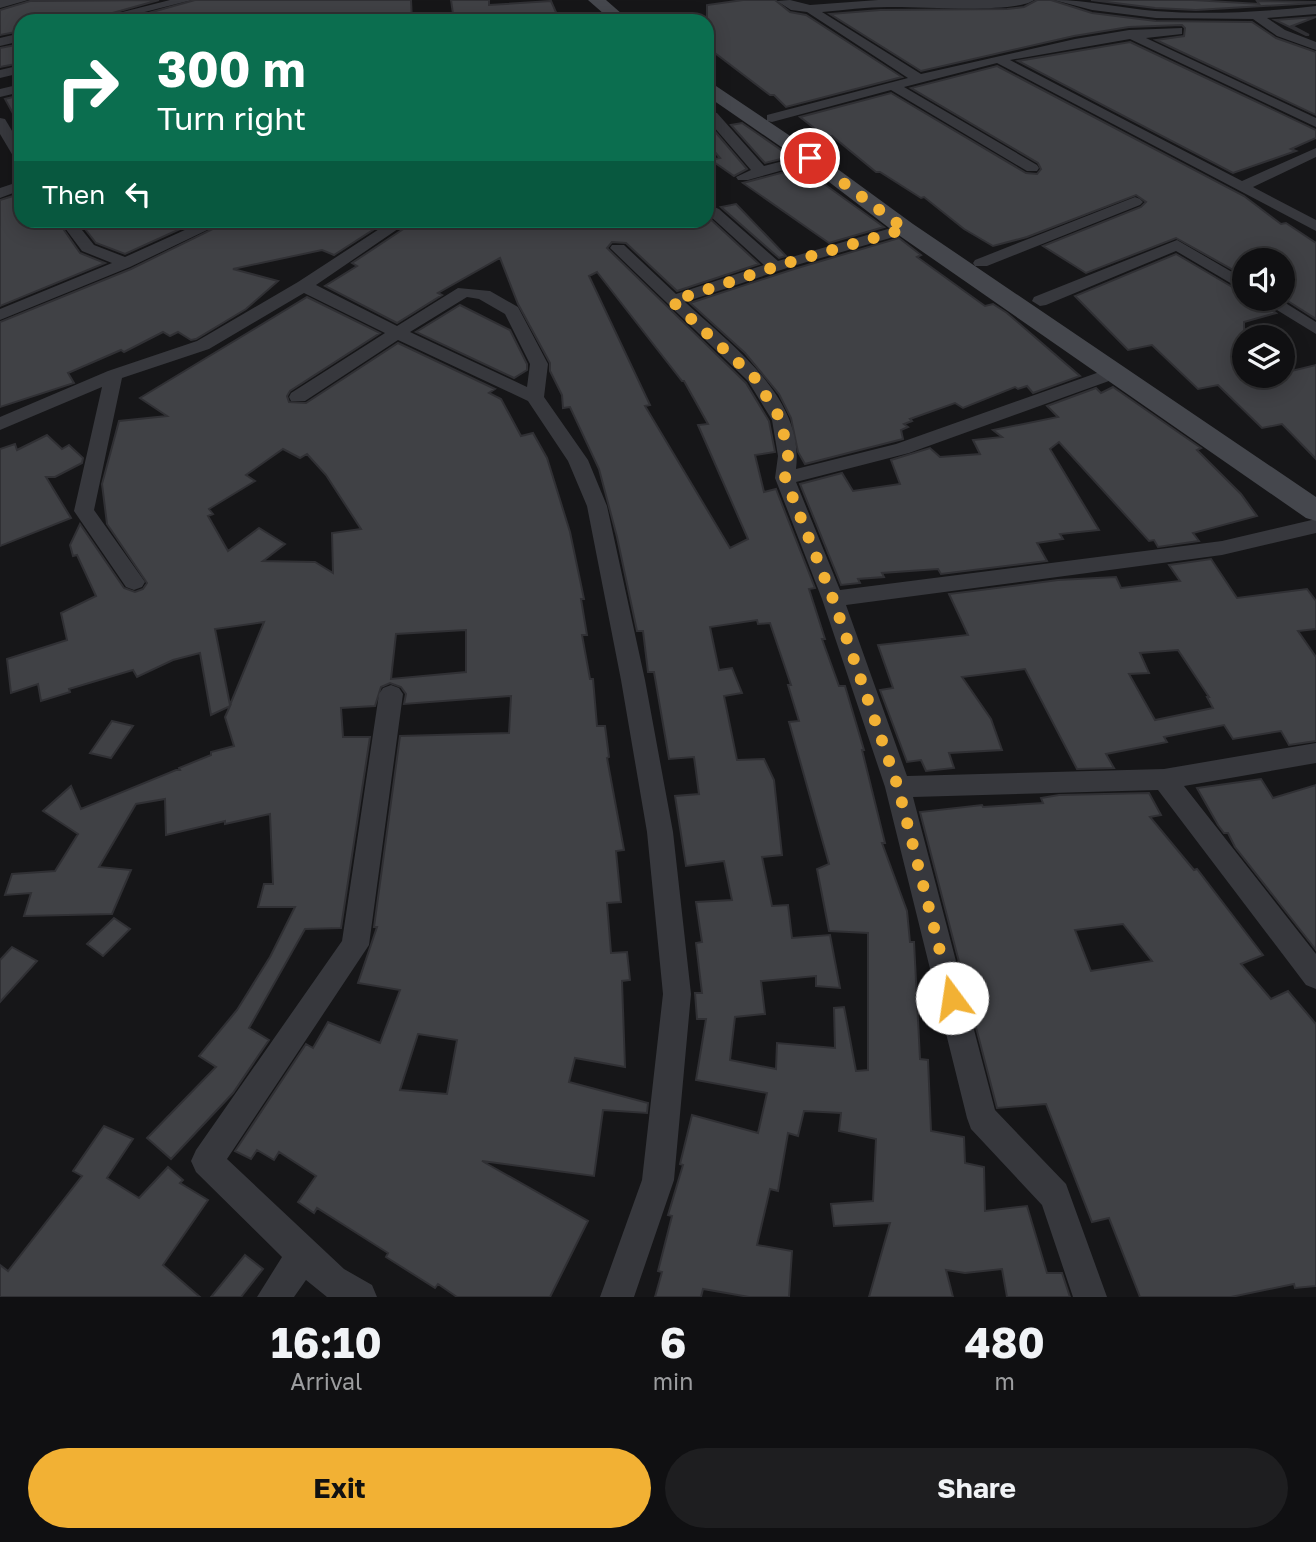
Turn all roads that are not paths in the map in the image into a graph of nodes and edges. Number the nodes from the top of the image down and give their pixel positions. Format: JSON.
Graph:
{"nodes":[{"id":1,"x":22,"y":0,"type":"edge"},
{"id":2,"x":186,"y":0,"type":"edge"},
{"id":3,"x":596,"y":0,"type":"edge"},
{"id":4,"x":610,"y":0,"type":"edge"},
{"id":5,"x":1028,"y":0,"type":"edge"},
{"id":6,"x":1060,"y":0,"type":"edge"},
{"id":7,"x":783,"y":1,"type":"edge"},
{"id":8,"x":0,"y":4,"type":"edge"},
{"id":9,"x":810,"y":9,"type":"junction"},
{"id":10,"x":1316,"y":10,"type":"edge"},
{"id":11,"x":124,"y":14,"type":"edge"},
{"id":12,"x":618,"y":14,"type":"edge"},
{"id":13,"x":623,"y":14,"type":"edge"},
{"id":14,"x":1258,"y":17,"type":"junction"},
{"id":15,"x":1178,"y":31,"type":"dead end"},
{"id":16,"x":1128,"y":33,"type":"junction"},
{"id":17,"x":1313,"y":43,"type":"edge"},
{"id":18,"x":999,"y":59,"type":"junction"},
{"id":19,"x":714,"y":79,"type":"edge"},
{"id":20,"x":921,"y":80,"type":"junction"},
{"id":21,"x":895,"y":87,"type":"junction"},
{"id":22,"x":714,"y":93,"type":"edge"},
{"id":23,"x":743,"y":112,"type":"junction"},
{"id":24,"x":714,"y":116,"type":"edge"},
{"id":25,"x":772,"y":118,"type":"junction"},
{"id":26,"x":714,"y":121,"type":"edge"},
{"id":27,"x":0,"y":122,"type":"edge"},
{"id":28,"x":1316,"y":123,"type":"edge"},
{"id":29,"x":14,"y":146,"type":"edge"},
{"id":30,"x":1316,"y":152,"type":"edge"},
{"id":31,"x":810,"y":158,"type":"junction"},
{"id":32,"x":1032,"y":169,"type":"dead end"},
{"id":33,"x":761,"y":172,"type":"junction"},
{"id":34,"x":743,"y":177,"type":"dead end"},
{"id":35,"x":1241,"y":187,"type":"junction"},
{"id":36,"x":1136,"y":202,"type":"dead end"},
{"id":37,"x":714,"y":212,"type":"dead end"},
{"id":38,"x":1316,"y":226,"type":"edge"},
{"id":39,"x":72,"y":228,"type":"edge"},
{"id":40,"x":203,"y":228,"type":"edge"},
{"id":41,"x":392,"y":228,"type":"edge"},
{"id":42,"x":905,"y":229,"type":"junction"},
{"id":43,"x":618,"y":248,"type":"dead end"},
{"id":44,"x":981,"y":263,"type":"junction"},
{"id":45,"x":124,"y":264,"type":"junction"},
{"id":46,"x":776,"y":267,"type":"junction"},
{"id":47,"x":1232,"y":279,"type":"edge"},
{"id":48,"x":304,"y":286,"type":"junction"},
{"id":49,"x":672,"y":301,"type":"junction"},
{"id":50,"x":1040,"y":301,"type":"junction"},
{"id":51,"x":1287,"y":311,"type":"edge"},
{"id":52,"x":0,"y":315,"type":"edge"},
{"id":53,"x":1316,"y":329,"type":"edge"},
{"id":54,"x":398,"y":332,"type":"junction"},
{"id":55,"x":1114,"y":373,"type":"junction"},
{"id":56,"x":114,"y":375,"type":"junction"},
{"id":57,"x":298,"y":397,"type":"dead end"},
{"id":58,"x":535,"y":397,"type":"junction"},
{"id":59,"x":0,"y":424,"type":"edge"},
{"id":60,"x":785,"y":478,"type":"junction"},
{"id":61,"x":1316,"y":492,"type":"edge"},
{"id":62,"x":1316,"y":511,"type":"edge"},
{"id":63,"x":1316,"y":526,"type":"edge"},
{"id":64,"x":134,"y":582,"type":"dead end"},
{"id":65,"x":833,"y":599,"type":"junction"},
{"id":66,"x":391,"y":695,"type":"dead end"},
{"id":67,"x":1316,"y":752,"type":"edge"},
{"id":68,"x":1164,"y":779,"type":"junction"},
{"id":69,"x":898,"y":787,"type":"junction"},
{"id":70,"x":1316,"y":976,"type":"edge"},
{"id":71,"x":303,"y":1255,"type":"junction"},
{"id":72,"x":274,"y":1297,"type":"edge"},
{"id":73,"x":360,"y":1297,"type":"edge"},
{"id":74,"x":617,"y":1297,"type":"edge"},
{"id":75,"x":1090,"y":1297,"type":"edge"}],
"edges":[{"from":1,"to":8,"type":"street"},
{"from":2,"to":11,"type":"street"},
{"from":3,"to":12,"type":"street"},
{"from":4,"to":13,"type":"street"},
{"from":5,"to":9,"type":"street"},
{"from":6,"to":14,"type":"street"},
{"from":7,"to":9,"type":"street"},
{"from":9,"to":20,"type":"street"},
{"from":10,"to":14,"type":"street"},
{"from":14,"to":17,"type":"street"},
{"from":15,"to":16,"type":"street"},
{"from":16,"to":18,"type":"street"},
{"from":16,"to":28,"type":"street"},
{"from":18,"to":20,"type":"street"},
{"from":18,"to":35,"type":"street"},
{"from":19,"to":25,"type":"street"},
{"from":20,"to":21,"type":"street"},
{"from":21,"to":25,"type":"street"},
{"from":21,"to":32,"type":"street"},
{"from":22,"to":23,"type":"street"},
{"from":23,"to":24,"type":"street"},
{"from":23,"to":31,"type":"street"},
{"from":25,"to":44,"type":"street"},
{"from":26,"to":33,"type":"street"},
{"from":27,"to":29,"type":"street"},
{"from":30,"to":35,"type":"street"},
{"from":31,"to":33,"type":"street"},
{"from":31,"to":42,"type":"street"},
{"from":33,"to":34,"type":"street"},
{"from":35,"to":38,"type":"street"},
{"from":36,"to":44,"type":"street"},
{"from":37,"to":46,"type":"street"},
{"from":39,"to":45,"type":"street"},
{"from":40,"to":45,"type":"street"},
{"from":41,"to":48,"type":"street"},
{"from":42,"to":46,"type":"street"},
{"from":42,"to":55,"type":"street"},
{"from":43,"to":49,"type":"street"},
{"from":44,"to":50,"type":"street"},
{"from":45,"to":52,"type":"street"},
{"from":46,"to":49,"type":"street"},
{"from":47,"to":50,"type":"street"},
{"from":48,"to":54,"type":"street"},
{"from":48,"to":56,"type":"street"},
{"from":49,"to":60,"type":"street"},
{"from":50,"to":61,"type":"street"},
{"from":51,"to":53,"type":"street"},
{"from":54,"to":57,"type":"street"},
{"from":54,"to":58,"type":"street"},
{"from":54,"to":58,"type":"street"},
{"from":55,"to":60,"type":"street"},
{"from":55,"to":62,"type":"street"},
{"from":56,"to":59,"type":"street"},
{"from":56,"to":64,"type":"street"},
{"from":58,"to":74,"type":"street"},
{"from":60,"to":65,"type":"street"},
{"from":63,"to":65,"type":"street"},
{"from":65,"to":69,"type":"street"},
{"from":66,"to":71,"type":"street"},
{"from":67,"to":68,"type":"street"},
{"from":68,"to":69,"type":"street"},
{"from":68,"to":70,"type":"street"},
{"from":69,"to":75,"type":"street"},
{"from":71,"to":72,"type":"street"},
{"from":71,"to":73,"type":"street"}]}
